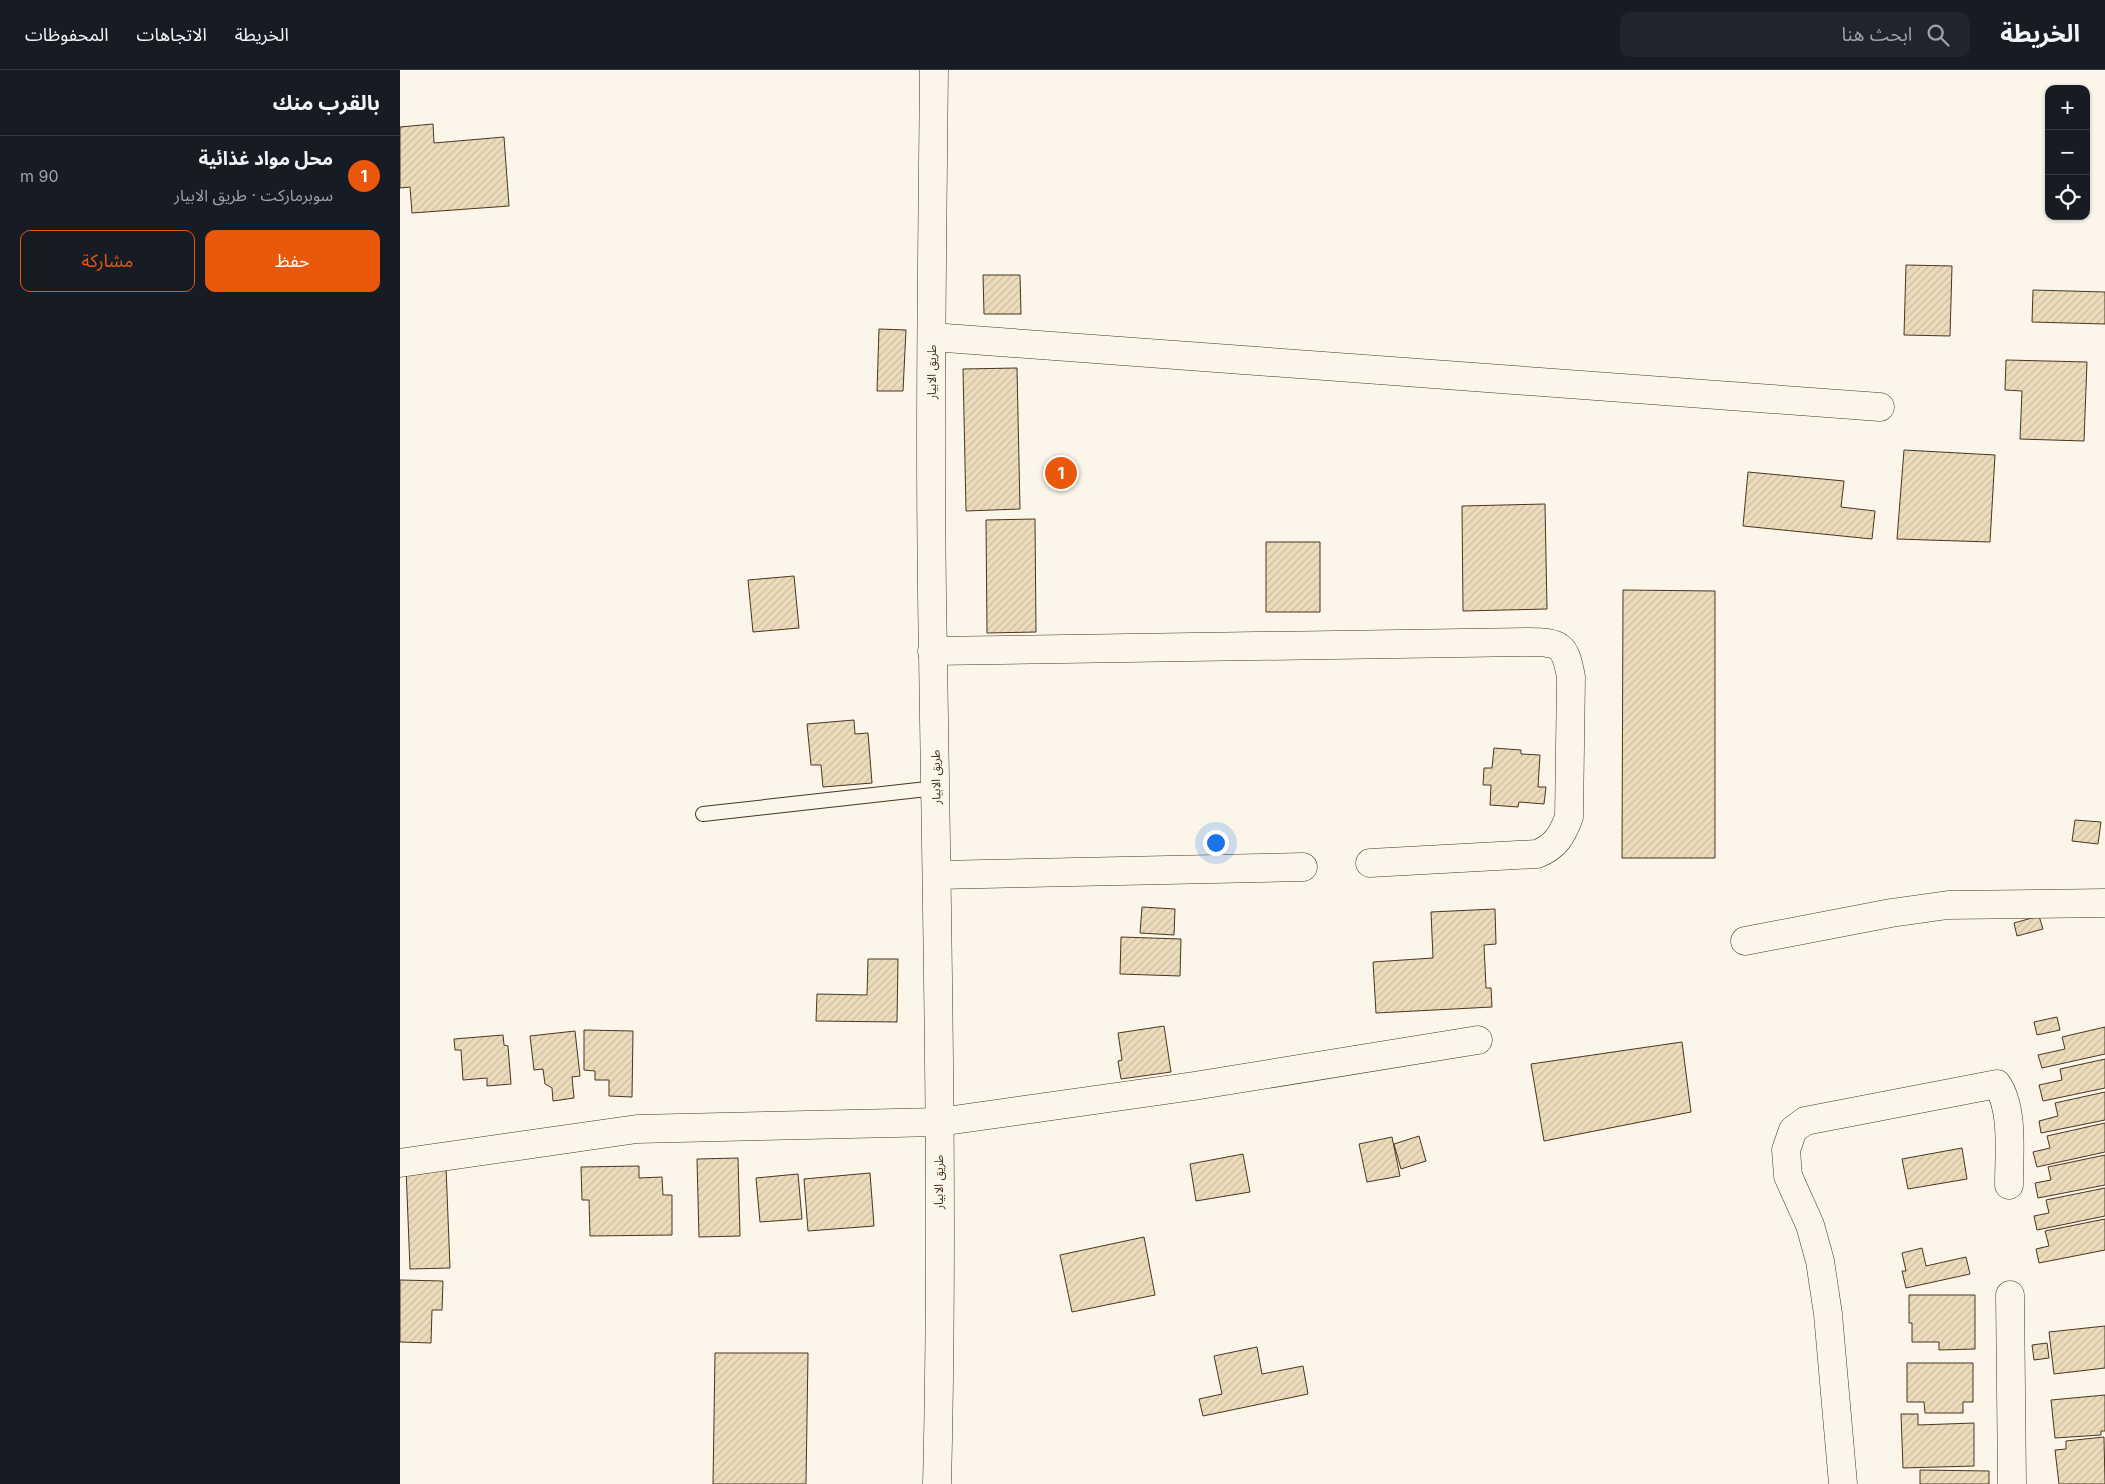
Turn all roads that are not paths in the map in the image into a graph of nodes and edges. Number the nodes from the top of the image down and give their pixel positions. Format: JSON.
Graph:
{"nodes":[{"id":1,"x":934,"y":70,"type":"edge"},
{"id":2,"x":932,"y":337,"type":"junction"},
{"id":3,"x":1880,"y":407,"type":"dead end"},
{"id":4,"x":932,"y":651,"type":"junction"},
{"id":5,"x":936,"y":788,"type":"junction"},
{"id":6,"x":703,"y":814,"type":"dead end"},
{"id":7,"x":1370,"y":863,"type":"dead end"},
{"id":8,"x":1303,"y":867,"type":"dead end"},
{"id":9,"x":938,"y":875,"type":"junction"},
{"id":10,"x":2105,"y":903,"type":"edge"},
{"id":11,"x":1745,"y":941,"type":"dead end"},
{"id":12,"x":1478,"y":1040,"type":"dead end"},
{"id":13,"x":939,"y":1122,"type":"junction"},
{"id":14,"x":400,"y":1163,"type":"edge"},
{"id":15,"x":2009,"y":1185,"type":"dead end"},
{"id":16,"x":2010,"y":1295,"type":"dead end"},
{"id":17,"x":937,"y":1484,"type":"edge"},
{"id":18,"x":1843,"y":1484,"type":"edge"},
{"id":19,"x":2012,"y":1484,"type":"edge"}],
"edges":[{"from":1,"to":2,"type":"street","name":"طريق الابيار"},
{"from":2,"to":3,"type":"street"},
{"from":2,"to":4,"type":"street","name":"طريق الابيار"},
{"from":4,"to":5,"type":"street","name":"طريق الابيار"},
{"from":4,"to":7,"type":"street"},
{"from":5,"to":6,"type":"lane"},
{"from":5,"to":9,"type":"street","name":"طريق الابيار"},
{"from":8,"to":9,"type":"street"},
{"from":9,"to":13,"type":"street","name":"طريق الابيار"},
{"from":10,"to":11,"type":"street"},
{"from":12,"to":13,"type":"street"},
{"from":13,"to":14,"type":"street"},
{"from":13,"to":17,"type":"street","name":"طريق الابيار"},
{"from":15,"to":18,"type":"street"},
{"from":16,"to":19,"type":"street"}]}
